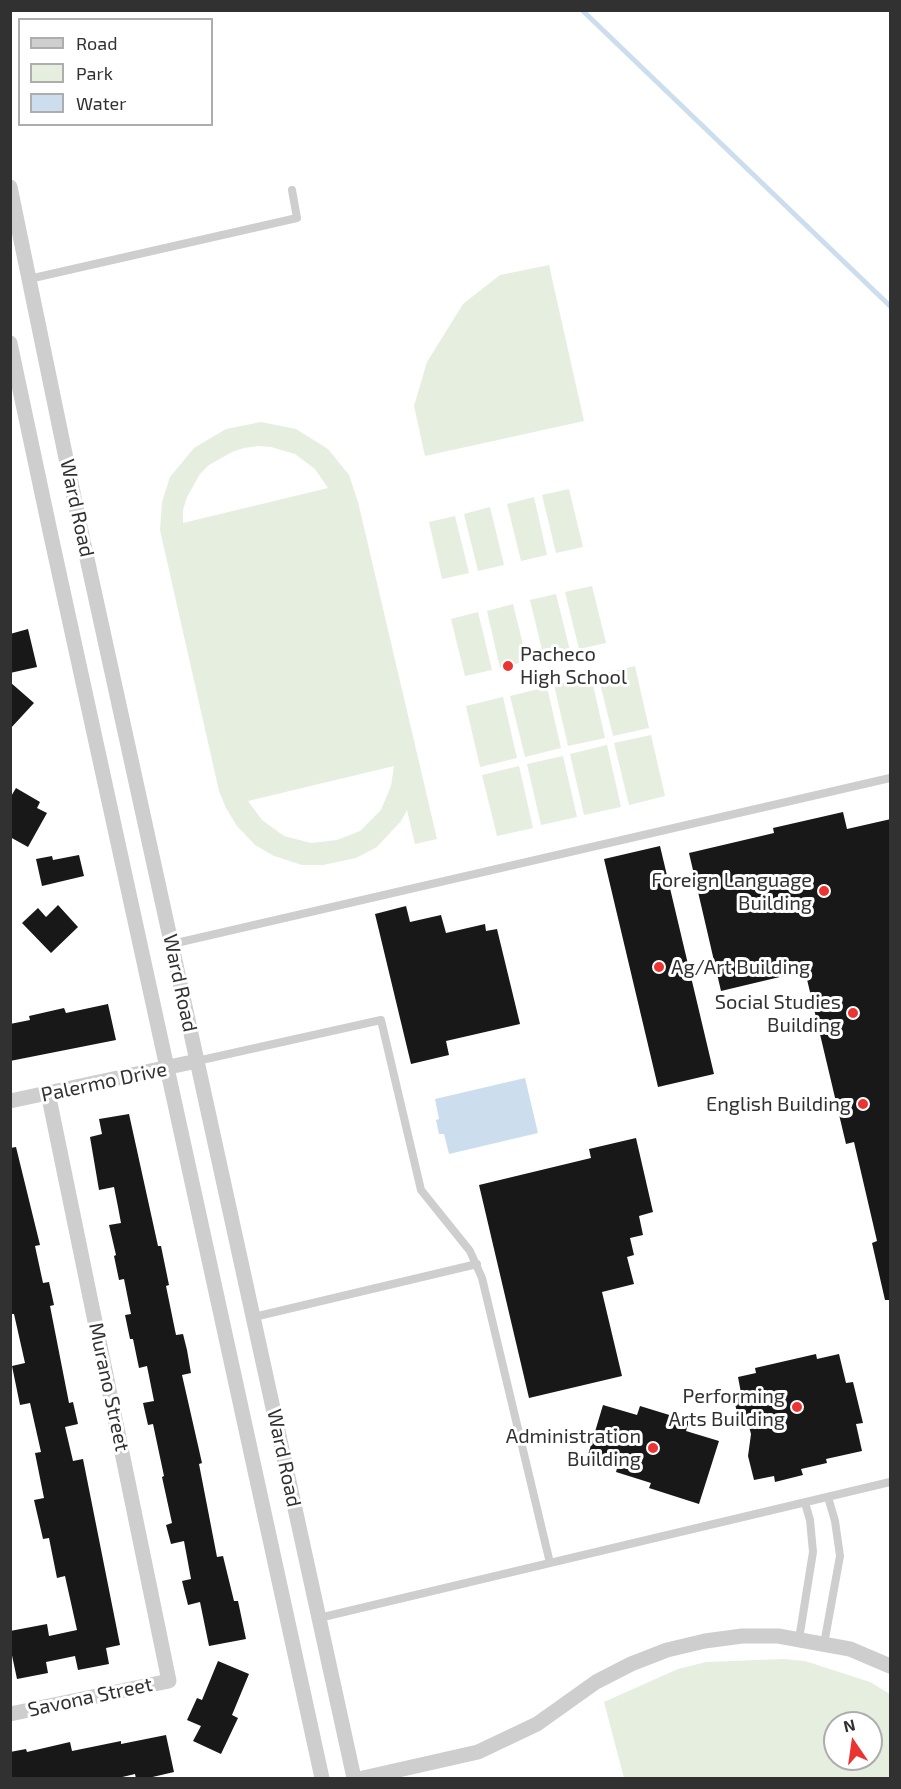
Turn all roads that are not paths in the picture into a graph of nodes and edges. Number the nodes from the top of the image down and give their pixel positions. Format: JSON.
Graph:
{"nodes":[{"id":1,"x":10,"y":187,"type":"edge"},
{"id":2,"x":292,"y":190,"type":"dead end"},
{"id":3,"x":29,"y":279,"type":"junction"},
{"id":4,"x":10,"y":343,"type":"edge"},
{"id":5,"x":891,"y":778,"type":"edge"},
{"id":6,"x":172,"y":944,"type":"junction"},
{"id":7,"x":197,"y":1061,"type":"junction"},
{"id":8,"x":167,"y":1068,"type":"junction"},
{"id":9,"x":48,"y":1094,"type":"junction"},
{"id":10,"x":10,"y":1101,"type":"edge"},
{"id":11,"x":477,"y":1264,"type":"junction"},
{"id":12,"x":254,"y":1317,"type":"junction"},
{"id":13,"x":891,"y":1482,"type":"edge"},
{"id":14,"x":828,"y":1497,"type":"junction"},
{"id":15,"x":805,"y":1503,"type":"junction"},
{"id":16,"x":550,"y":1563,"type":"junction"},
{"id":17,"x":319,"y":1618,"type":"junction"},
{"id":18,"x":799,"y":1639,"type":"junction"},
{"id":19,"x":824,"y":1644,"type":"junction"},
{"id":20,"x":891,"y":1666,"type":"edge"},
{"id":21,"x":169,"y":1681,"type":"joint"},
{"id":22,"x":10,"y":1714,"type":"edge"},
{"id":23,"x":322,"y":1779,"type":"edge"},
{"id":24,"x":354,"y":1779,"type":"edge"},
{"id":25,"x":363,"y":1779,"type":"edge"}],
"edges":[{"from":1,"to":3,"type":"street","name":"Ward Road"},
{"from":2,"to":3,"type":"lane"},
{"from":3,"to":6,"type":"street","name":"Ward Road"},
{"from":4,"to":8,"type":"street","name":"Ward Road"},
{"from":5,"to":6,"type":"lane"},
{"from":6,"to":7,"type":"street","name":"Ward Road"},
{"from":7,"to":8,"type":"street","name":"Palermo Drive"},
{"from":7,"to":11,"type":"lane"},
{"from":7,"to":12,"type":"street","name":"Ward Road"},
{"from":8,"to":9,"type":"street","name":"Palermo Drive"},
{"from":8,"to":23,"type":"street","name":"Ward Road"},
{"from":9,"to":10,"type":"street","name":"Palermo Drive"},
{"from":9,"to":21,"type":"street","name":"Murano Street"},
{"from":11,"to":12,"type":"lane"},
{"from":11,"to":16,"type":"lane"},
{"from":12,"to":17,"type":"street","name":"Ward Road"},
{"from":13,"to":14,"type":"lane"},
{"from":14,"to":15,"type":"lane"},
{"from":14,"to":19,"type":"lane"},
{"from":15,"to":16,"type":"lane"},
{"from":15,"to":18,"type":"lane"},
{"from":16,"to":17,"type":"lane"},
{"from":17,"to":24,"type":"street","name":"Ward Road"},
{"from":18,"to":19,"type":"street"},
{"from":18,"to":25,"type":"street"},
{"from":19,"to":20,"type":"street"},
{"from":21,"to":22,"type":"street","name":"Savona Street"}]}
